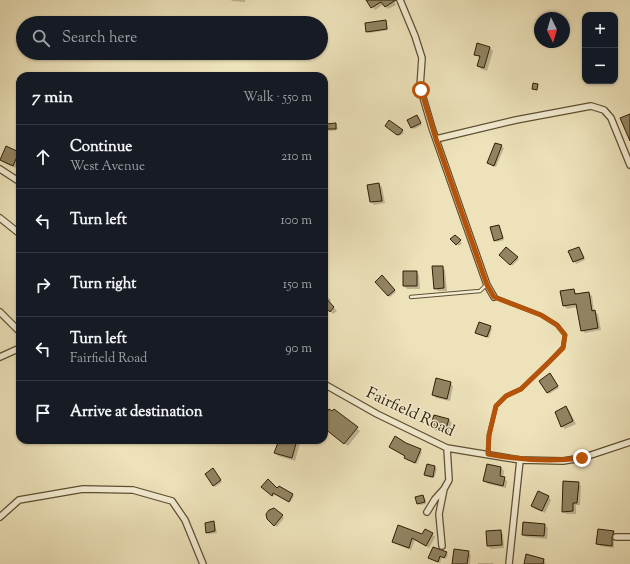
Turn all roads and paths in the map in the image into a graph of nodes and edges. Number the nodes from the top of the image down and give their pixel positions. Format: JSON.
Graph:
{"nodes":[{"id":1,"x":400,"y":0,"type":"edge"},
{"id":2,"x":436,"y":139,"type":"junction"},
{"id":3,"x":630,"y":165,"type":"edge"},
{"id":4,"x":0,"y":169,"type":"edge"},
{"id":5,"x":16,"y":179,"type":"edge"},
{"id":6,"x":0,"y":218,"type":"edge"},
{"id":7,"x":16,"y":231,"type":"edge"},
{"id":8,"x":487,"y":285,"type":"junction"},
{"id":9,"x":411,"y":297,"type":"dead end"},
{"id":10,"x":494,"y":297,"type":"joint"},
{"id":11,"x":0,"y":312,"type":"edge"},
{"id":12,"x":16,"y":328,"type":"edge"},
{"id":13,"x":16,"y":350,"type":"edge"},
{"id":14,"x":0,"y":357,"type":"edge"},
{"id":15,"x":328,"y":386,"type":"edge"},
{"id":16,"x":630,"y":442,"type":"edge"},
{"id":17,"x":447,"y":448,"type":"junction"},
{"id":18,"x":488,"y":454,"type":"junction"},
{"id":19,"x":520,"y":460,"type":"junction"},
{"id":20,"x":444,"y":489,"type":"junction"},
{"id":21,"x":427,"y":512,"type":"dead end"},
{"id":22,"x":0,"y":517,"type":"edge"},
{"id":23,"x":616,"y":537,"type":"dead end"},
{"id":24,"x":630,"y":538,"type":"edge"},
{"id":25,"x":442,"y":546,"type":"dead end"},
{"id":26,"x":203,"y":564,"type":"edge"},
{"id":27,"x":509,"y":564,"type":"edge"}],
"edges":[{"from":1,"to":2,"type":"street"},
{"from":2,"to":3,"type":"street"},
{"from":2,"to":8,"type":"street"},
{"from":4,"to":5,"type":"street"},
{"from":6,"to":7,"type":"street"},
{"from":8,"to":9,"type":"lane"},
{"from":8,"to":10,"type":"street"},
{"from":10,"to":18,"type":"lane"},
{"from":11,"to":12,"type":"street"},
{"from":13,"to":14,"type":"street"},
{"from":15,"to":17,"type":"street","name":"Fairfield Road"},
{"from":16,"to":19,"type":"street","name":"Fairfield Road"},
{"from":17,"to":18,"type":"street","name":"Fairfield Road"},
{"from":17,"to":20,"type":"street"},
{"from":18,"to":19,"type":"street","name":"Fairfield Road"},
{"from":19,"to":27,"type":"street"},
{"from":20,"to":21,"type":"street"},
{"from":20,"to":25,"type":"street"},
{"from":22,"to":26,"type":"street"},
{"from":23,"to":24,"type":"street"}]}
